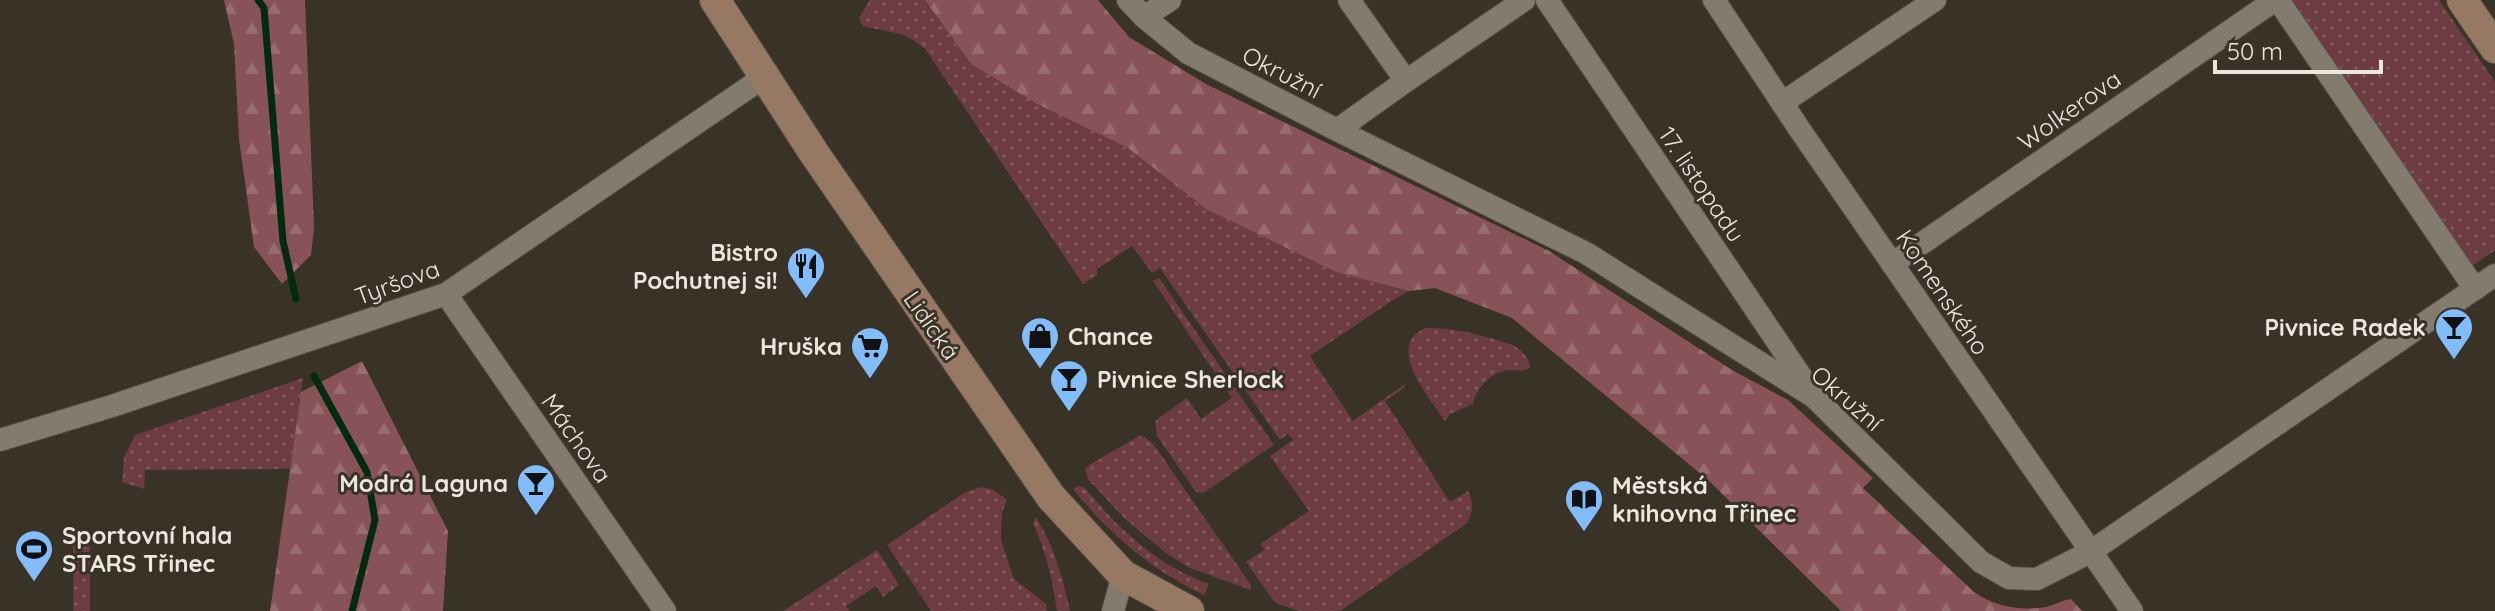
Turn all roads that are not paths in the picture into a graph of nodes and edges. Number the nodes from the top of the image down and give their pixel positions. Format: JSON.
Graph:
{"nodes":[{"id":1,"x":715,"y":0,"type":"edge"},
{"id":2,"x":1128,"y":0,"type":"edge"},
{"id":3,"x":1170,"y":0,"type":"edge"},
{"id":4,"x":1349,"y":0,"type":"edge"},
{"id":5,"x":1524,"y":0,"type":"edge"},
{"id":6,"x":1547,"y":0,"type":"edge"},
{"id":7,"x":1714,"y":0,"type":"edge"},
{"id":8,"x":1935,"y":0,"type":"edge"},
{"id":9,"x":2276,"y":0,"type":"edge"},
{"id":10,"x":2462,"y":0,"type":"edge"},
{"id":11,"x":1144,"y":17,"type":"junction"},
{"id":12,"x":2495,"y":48,"type":"edge"},
{"id":13,"x":764,"y":77,"type":"junction"},
{"id":14,"x":1406,"y":81,"type":"junction"},
{"id":15,"x":1782,"y":103,"type":"junction"},
{"id":16,"x":1337,"y":130,"type":"junction"},
{"id":17,"x":1892,"y":264,"type":"junction"},
{"id":18,"x":2495,"y":275,"type":"edge"},
{"id":19,"x":2475,"y":289,"type":"junction"},
{"id":20,"x":446,"y":294,"type":"junction"},
{"id":21,"x":1814,"y":397,"type":"junction"},
{"id":22,"x":0,"y":440,"type":"edge"},
{"id":23,"x":2090,"y":552,"type":"junction"},
{"id":24,"x":1123,"y":575,"type":"junction"},
{"id":25,"x":665,"y":611,"type":"edge"},
{"id":26,"x":1113,"y":611,"type":"edge"},
{"id":27,"x":1189,"y":611,"type":"edge"},
{"id":28,"x":2132,"y":611,"type":"edge"}],
"edges":[{"from":1,"to":13,"type":"street","name":"Lidická"},
{"from":2,"to":11,"type":"street","name":"Okružní"},
{"from":3,"to":11,"type":"street"},
{"from":4,"to":14,"type":"street"},
{"from":5,"to":14,"type":"street"},
{"from":6,"to":21,"type":"street","name":"17. listopadu"},
{"from":7,"to":15,"type":"street","name":"Komenského"},
{"from":8,"to":15,"type":"street"},
{"from":9,"to":17,"type":"street","name":"Wolkerova"},
{"from":9,"to":19,"type":"street"},
{"from":10,"to":12,"type":"street"},
{"from":11,"to":16,"type":"street","name":"Okružní"},
{"from":13,"to":20,"type":"street","name":"Tyršova"},
{"from":13,"to":24,"type":"street","name":"Lidická"},
{"from":14,"to":16,"type":"street"},
{"from":15,"to":17,"type":"street","name":"Komenského"},
{"from":16,"to":21,"type":"street","name":"Okružní"},
{"from":17,"to":23,"type":"street","name":"Komenského"},
{"from":18,"to":19,"type":"street","name":"Okružní"},
{"from":19,"to":23,"type":"street","name":"Okružní"},
{"from":20,"to":22,"type":"street","name":"Tyršova"},
{"from":20,"to":25,"type":"street","name":"Máchova"},
{"from":21,"to":23,"type":"street","name":"Okružní"},
{"from":23,"to":28,"type":"street","name":"Komenského"},
{"from":24,"to":26,"type":"street"},
{"from":24,"to":27,"type":"street","name":"Lidická"}]}
